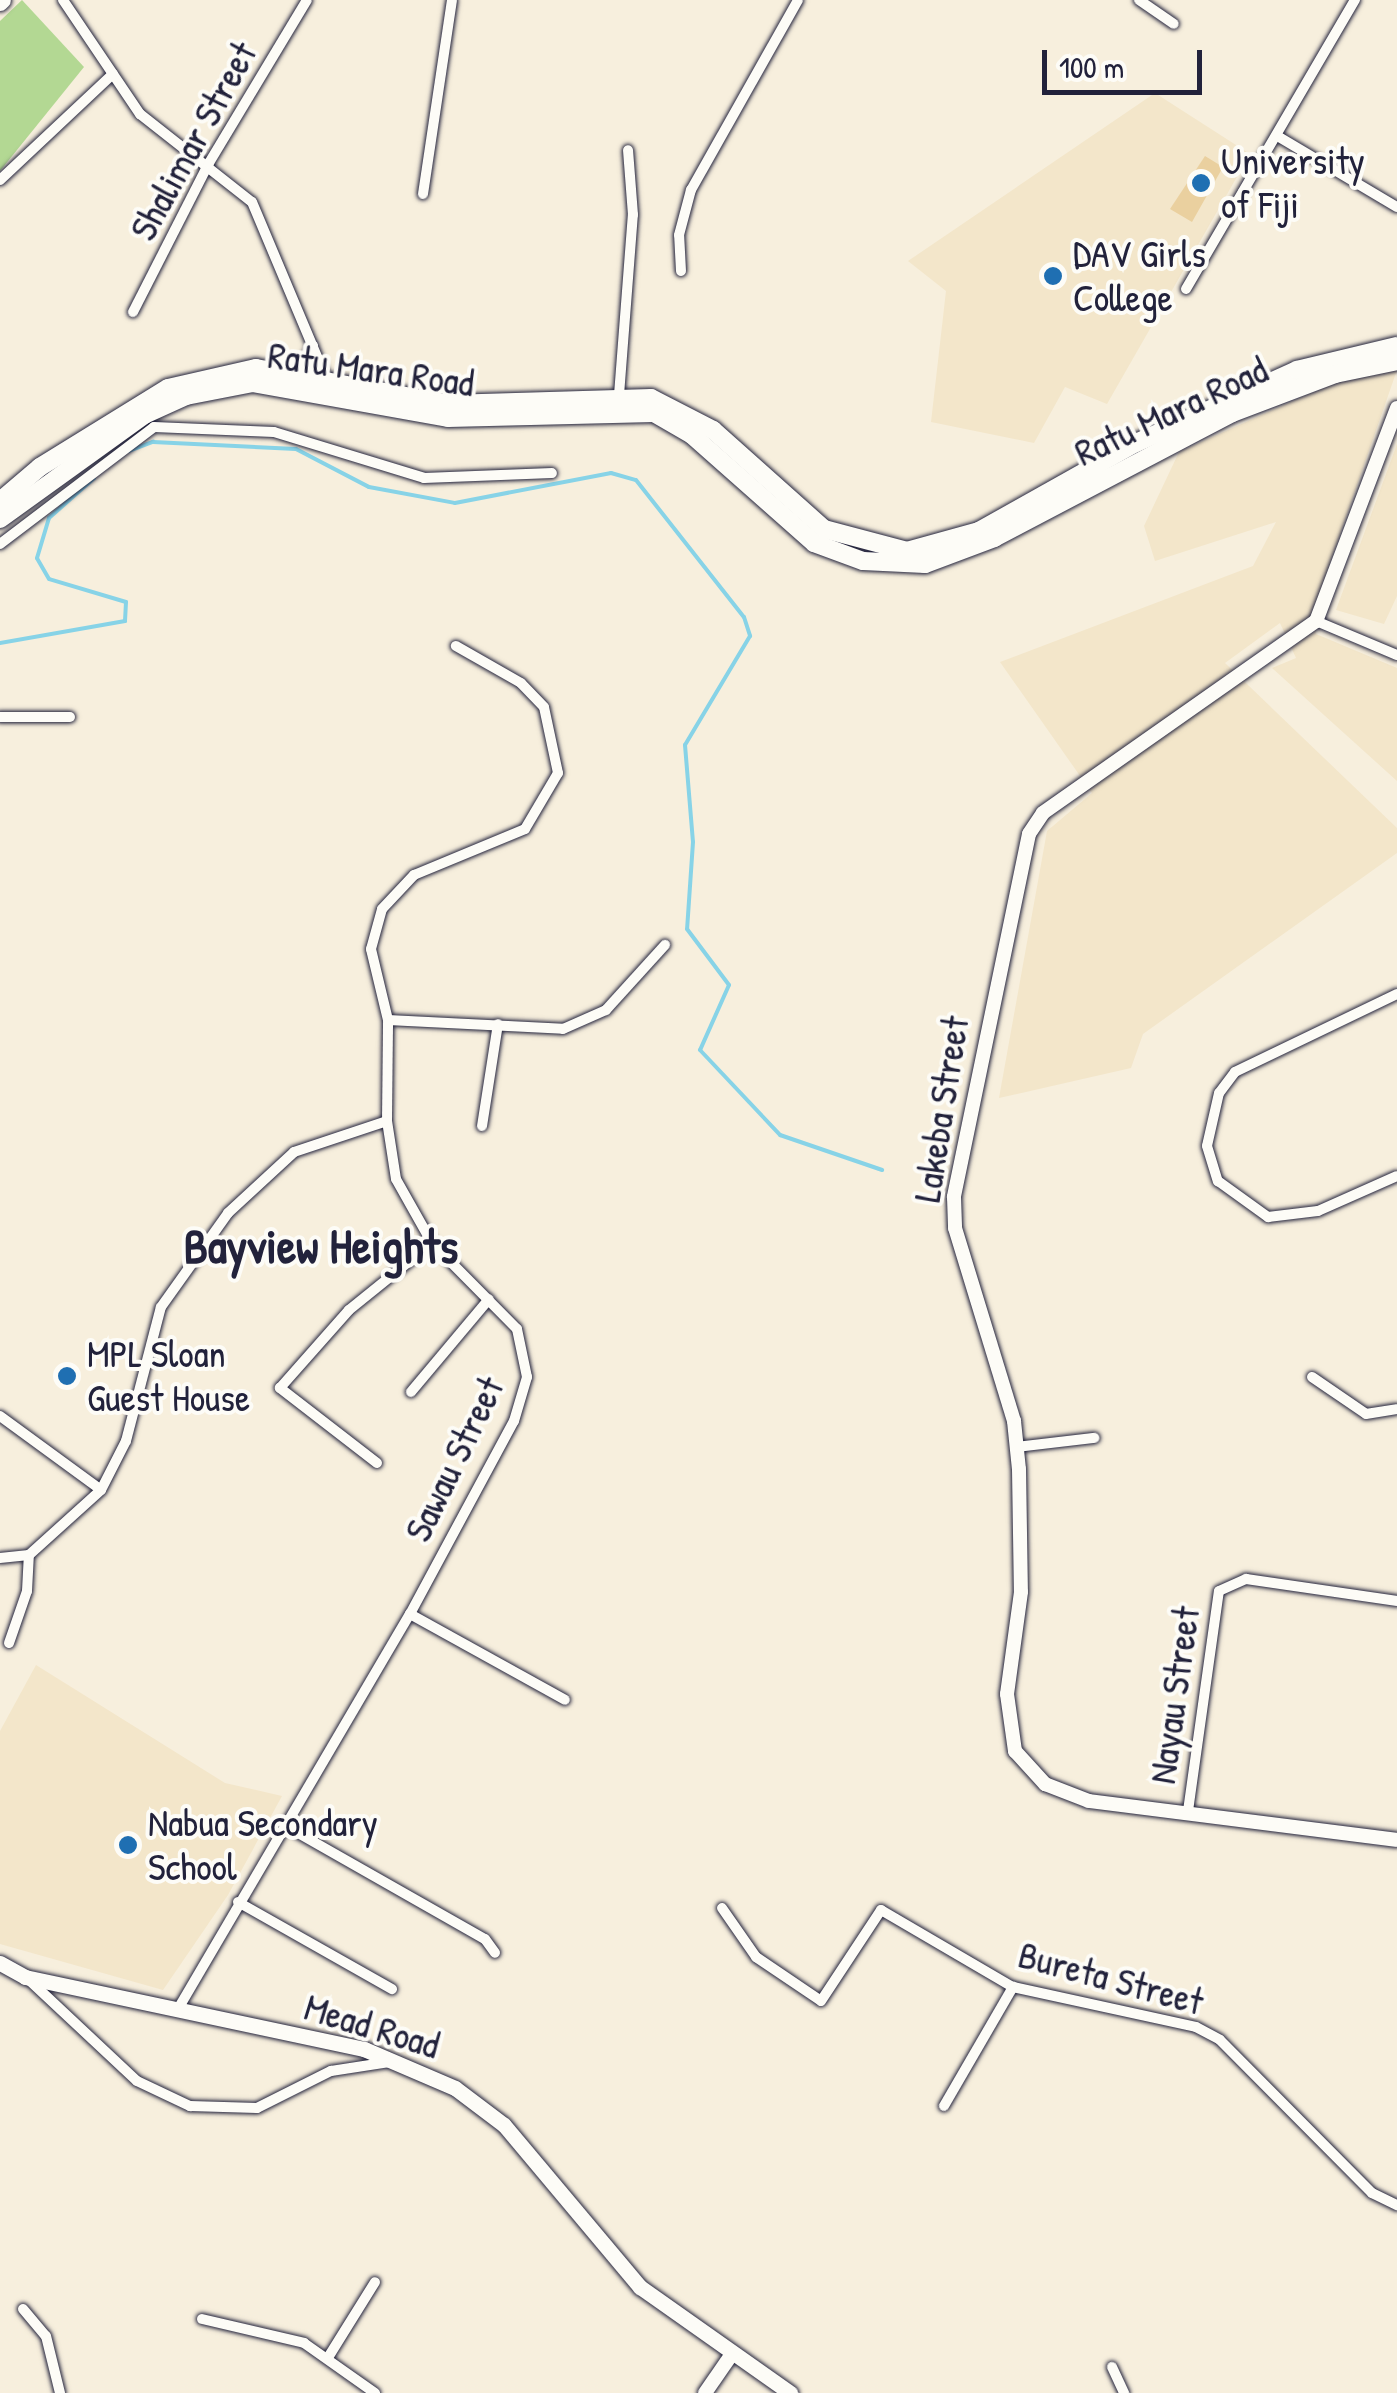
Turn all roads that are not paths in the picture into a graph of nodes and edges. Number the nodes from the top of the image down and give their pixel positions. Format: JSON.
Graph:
{"nodes":[{"id":1,"x":62,"y":0,"type":"edge"},
{"id":2,"x":307,"y":0,"type":"edge"},
{"id":3,"x":452,"y":0,"type":"edge"},
{"id":4,"x":798,"y":0,"type":"edge"},
{"id":5,"x":1140,"y":0,"type":"edge"},
{"id":6,"x":1355,"y":0,"type":"edge"},
{"id":7,"x":1174,"y":24,"type":"dead end"},
{"id":8,"x":113,"y":74,"type":"junction"},
{"id":9,"x":1279,"y":136,"type":"junction"},
{"id":10,"x":628,"y":150,"type":"dead end"},
{"id":11,"x":209,"y":163,"type":"junction"},
{"id":12,"x":0,"y":180,"type":"edge"},
{"id":13,"x":423,"y":194,"type":"dead end"},
{"id":14,"x":1397,"y":207,"type":"edge"},
{"id":15,"x":682,"y":271,"type":"dead end"},
{"id":16,"x":1186,"y":289,"type":"dead end"},
{"id":17,"x":134,"y":312,"type":"dead end"},
{"id":18,"x":313,"y":346,"type":"junction"},
{"id":19,"x":1397,"y":346,"type":"edge"},
{"id":20,"x":1397,"y":360,"type":"edge"},
{"id":21,"x":299,"y":370,"type":"junction"},
{"id":22,"x":325,"y":376,"type":"junction"},
{"id":23,"x":619,"y":395,"type":"junction"},
{"id":24,"x":1397,"y":408,"type":"edge"},
{"id":25,"x":552,"y":473,"type":"dead end"},
{"id":26,"x":0,"y":501,"type":"edge"},
{"id":27,"x":0,"y":519,"type":"edge"},
{"id":28,"x":0,"y":544,"type":"edge"},
{"id":29,"x":1316,"y":621,"type":"junction"},
{"id":30,"x":456,"y":646,"type":"dead end"},
{"id":31,"x":1397,"y":655,"type":"edge"},
{"id":32,"x":0,"y":717,"type":"edge"},
{"id":33,"x":70,"y":717,"type":"dead end"},
{"id":34,"x":665,"y":945,"type":"dead end"},
{"id":35,"x":1397,"y":994,"type":"edge"},
{"id":36,"x":388,"y":1020,"type":"junction"},
{"id":37,"x":498,"y":1024,"type":"junction"},
{"id":38,"x":387,"y":1121,"type":"junction"},
{"id":39,"x":482,"y":1126,"type":"dead end"},
{"id":40,"x":1397,"y":1176,"type":"edge"},
{"id":41,"x":432,"y":1243,"type":"junction"},
{"id":42,"x":489,"y":1300,"type":"junction"},
{"id":43,"x":1312,"y":1377,"type":"dead end"},
{"id":44,"x":410,"y":1392,"type":"dead end"},
{"id":45,"x":1397,"y":1410,"type":"edge"},
{"id":46,"x":0,"y":1416,"type":"edge"},
{"id":47,"x":1094,"y":1438,"type":"dead end"},
{"id":48,"x":1017,"y":1447,"type":"junction"},
{"id":49,"x":377,"y":1463,"type":"dead end"},
{"id":50,"x":101,"y":1490,"type":"junction"},
{"id":51,"x":29,"y":1555,"type":"junction"},
{"id":52,"x":0,"y":1558,"type":"edge"},
{"id":53,"x":1397,"y":1601,"type":"edge"},
{"id":54,"x":410,"y":1614,"type":"junction"},
{"id":55,"x":9,"y":1643,"type":"dead end"},
{"id":56,"x":564,"y":1700,"type":"dead end"},
{"id":57,"x":1188,"y":1811,"type":"junction"},
{"id":58,"x":284,"y":1825,"type":"junction"},
{"id":59,"x":1397,"y":1840,"type":"edge"},
{"id":60,"x":238,"y":1902,"type":"junction"},
{"id":61,"x":722,"y":1908,"type":"dead end"},
{"id":62,"x":495,"y":1953,"type":"dead end"},
{"id":63,"x":0,"y":1963,"type":"edge"},
{"id":64,"x":25,"y":1977,"type":"junction"},
{"id":65,"x":1013,"y":1987,"type":"junction"},
{"id":66,"x":392,"y":1989,"type":"dead end"},
{"id":67,"x":178,"y":2009,"type":"junction"},
{"id":68,"x":395,"y":2062,"type":"junction"},
{"id":69,"x":944,"y":2106,"type":"dead end"},
{"id":70,"x":1397,"y":2190,"type":"edge"},
{"id":71,"x":1394,"y":2204,"type":"edge"},
{"id":72,"x":376,"y":2282,"type":"dead end"},
{"id":73,"x":23,"y":2309,"type":"dead end"},
{"id":74,"x":202,"y":2319,"type":"dead end"},
{"id":75,"x":732,"y":2354,"type":"junction"},
{"id":76,"x":329,"y":2356,"type":"junction"},
{"id":77,"x":1112,"y":2367,"type":"dead end"},
{"id":78,"x":60,"y":2393,"type":"edge"},
{"id":79,"x":376,"y":2393,"type":"edge"},
{"id":80,"x":704,"y":2393,"type":"edge"},
{"id":81,"x":790,"y":2393,"type":"edge"},
{"id":82,"x":1124,"y":2393,"type":"edge"}],
"edges":[{"from":1,"to":8,"type":"street"},
{"from":2,"to":11,"type":"street","name":"Shalimar Street"},
{"from":3,"to":13,"type":"street"},
{"from":4,"to":15,"type":"street"},
{"from":5,"to":7,"type":"street"},
{"from":6,"to":9,"type":"street"},
{"from":8,"to":11,"type":"street"},
{"from":8,"to":12,"type":"street"},
{"from":9,"to":14,"type":"street"},
{"from":9,"to":16,"type":"street"},
{"from":10,"to":23,"type":"street"},
{"from":11,"to":17,"type":"street","name":"Shalimar Street"},
{"from":11,"to":18,"type":"street"},
{"from":18,"to":21,"type":"street"},
{"from":18,"to":22,"type":"street"},
{"from":19,"to":23,"type":"highway","name":"Ratu Mara Road"},
{"from":20,"to":27,"type":"highway","name":"Ratu Mara Road"},
{"from":21,"to":22,"type":"highway","name":"Ratu Mara Road"},
{"from":21,"to":26,"type":"highway","name":"Ratu Mara Road"},
{"from":22,"to":23,"type":"highway","name":"Ratu Mara Road"},
{"from":24,"to":29,"type":"main road"},
{"from":25,"to":28,"type":"street"},
{"from":29,"to":31,"type":"street"},
{"from":29,"to":48,"type":"main road","name":"Lakeba Street"},
{"from":30,"to":36,"type":"street","name":"Sawau Street"},
{"from":32,"to":33,"type":"street"},
{"from":34,"to":37,"type":"street"},
{"from":35,"to":40,"type":"street"},
{"from":36,"to":37,"type":"street"},
{"from":36,"to":38,"type":"street","name":"Sawau Street"},
{"from":37,"to":39,"type":"street"},
{"from":38,"to":41,"type":"street","name":"Sawau Street"},
{"from":38,"to":50,"type":"street"},
{"from":41,"to":42,"type":"street","name":"Sawau Street"},
{"from":41,"to":49,"type":"street"},
{"from":42,"to":44,"type":"street"},
{"from":42,"to":54,"type":"street","name":"Sawau Street"},
{"from":43,"to":45,"type":"street"},
{"from":46,"to":50,"type":"street"},
{"from":47,"to":48,"type":"street"},
{"from":48,"to":57,"type":"main road","name":"Lakeba Street"},
{"from":50,"to":51,"type":"street"},
{"from":51,"to":52,"type":"street"},
{"from":51,"to":55,"type":"street"},
{"from":53,"to":57,"type":"street","name":"Nayau Street"},
{"from":54,"to":56,"type":"street"},
{"from":54,"to":58,"type":"street","name":"Sawau Street"},
{"from":57,"to":59,"type":"main road","name":"Lakeba Street"},
{"from":58,"to":60,"type":"street","name":"Sawau Street"},
{"from":58,"to":62,"type":"street"},
{"from":60,"to":66,"type":"street"},
{"from":60,"to":67,"type":"street","name":"Sawau Street"},
{"from":61,"to":65,"type":"street","name":"Bureta Street"},
{"from":63,"to":64,"type":"main road","name":"Mead Road"},
{"from":64,"to":67,"type":"main road","name":"Mead Road"},
{"from":64,"to":68,"type":"street"},
{"from":65,"to":69,"type":"street"},
{"from":65,"to":71,"type":"street","name":"Bureta Street"},
{"from":67,"to":68,"type":"main road","name":"Mead Road"},
{"from":68,"to":75,"type":"main road","name":"Mead Road"},
{"from":70,"to":71,"type":"street"},
{"from":72,"to":76,"type":"street"},
{"from":73,"to":78,"type":"street"},
{"from":74,"to":76,"type":"street"},
{"from":75,"to":80,"type":"main road"},
{"from":75,"to":81,"type":"main road","name":"Mead Road"},
{"from":76,"to":79,"type":"street"},
{"from":77,"to":82,"type":"street"}]}
